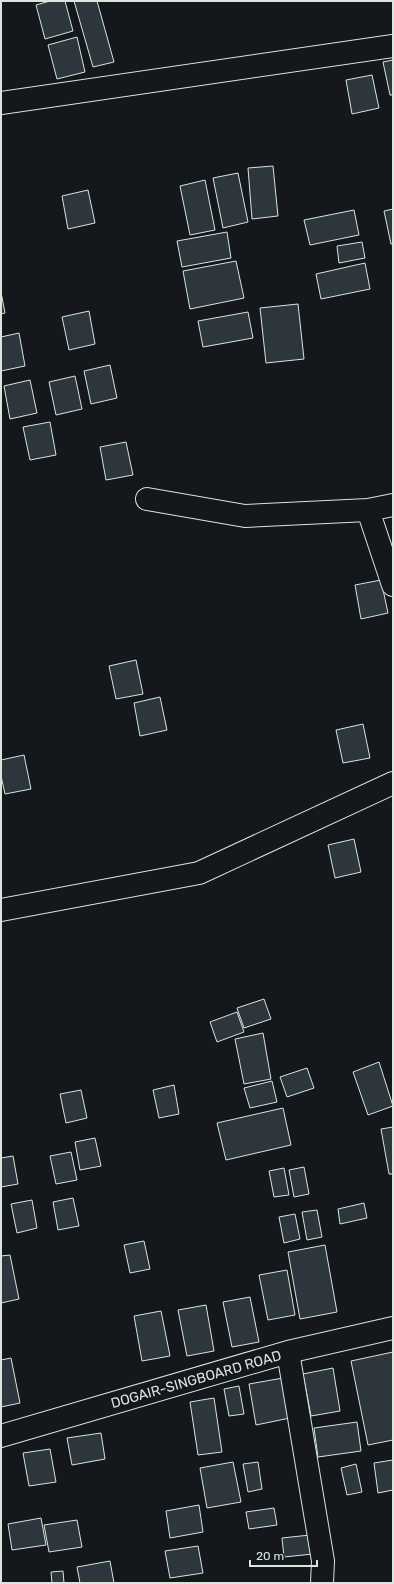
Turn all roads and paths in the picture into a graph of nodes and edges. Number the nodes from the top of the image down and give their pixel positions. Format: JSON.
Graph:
{"nodes":[{"id":1,"x":393,"y":46,"type":"edge"},
{"id":2,"x":1,"y":102,"type":"edge"},
{"id":3,"x":147,"y":499,"type":"dead end"},
{"id":4,"x":393,"y":505,"type":"edge"},
{"id":5,"x":368,"y":510,"type":"junction"},
{"id":6,"x":393,"y":585,"type":"edge"},
{"id":7,"x":393,"y":783,"type":"edge"},
{"id":8,"x":1,"y":910,"type":"edge"},
{"id":9,"x":393,"y":1328,"type":"edge"},
{"id":10,"x":288,"y":1352,"type":"junction"},
{"id":11,"x":1,"y":1436,"type":"edge"},
{"id":12,"x":322,"y":1583,"type":"edge"}],
"edges":[{"from":1,"to":2,"type":"street"},
{"from":3,"to":5,"type":"street"},
{"from":4,"to":5,"type":"street"},
{"from":5,"to":6,"type":"street"},
{"from":7,"to":8,"type":"street"},
{"from":9,"to":10,"type":"street","name":"DOGAIR-SINGBOARD ROAD"},
{"from":10,"to":11,"type":"street","name":"DOGAIR-SINGBOARD ROAD"},
{"from":10,"to":12,"type":"street"}]}
